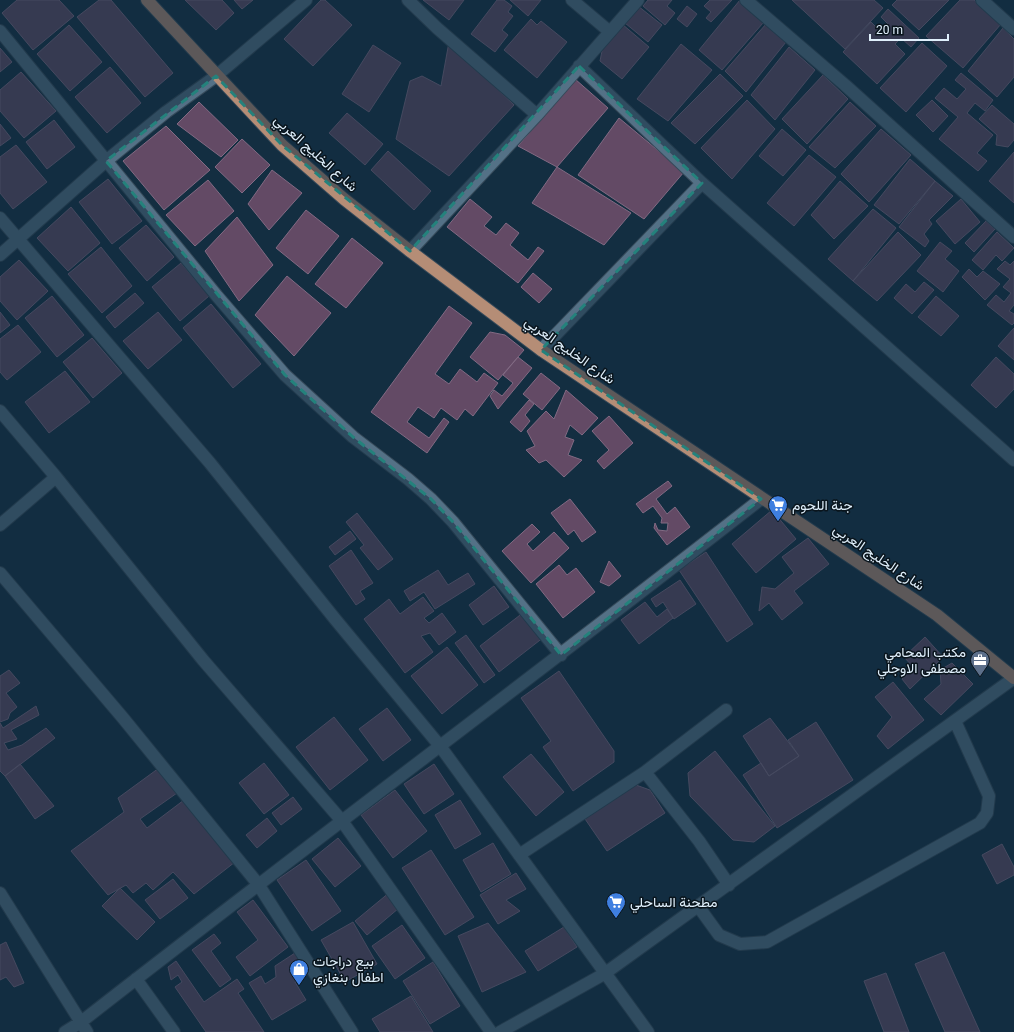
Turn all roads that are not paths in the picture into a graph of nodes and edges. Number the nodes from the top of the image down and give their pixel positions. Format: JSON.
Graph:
{"nodes":[{"id":1,"x":147,"y":0,"type":"edge"},
{"id":2,"x":306,"y":0,"type":"edge"},
{"id":3,"x":408,"y":0,"type":"edge"},
{"id":4,"x":572,"y":0,"type":"edge"},
{"id":5,"x":638,"y":0,"type":"edge"},
{"id":6,"x":746,"y":0,"type":"edge"},
{"id":7,"x":982,"y":0,"type":"edge"},
{"id":8,"x":1014,"y":29,"type":"edge"},
{"id":9,"x":0,"y":31,"type":"edge"},
{"id":10,"x":610,"y":32,"type":"junction"},
{"id":11,"x":579,"y":66,"type":"junction"},
{"id":12,"x":216,"y":76,"type":"junction"},
{"id":13,"x":537,"y":115,"type":"junction"},
{"id":14,"x":106,"y":161,"type":"junction"},
{"id":15,"x":702,"y":183,"type":"junction"},
{"id":16,"x":0,"y":218,"type":"edge"},
{"id":17,"x":1014,"y":238,"type":"edge"},
{"id":18,"x":17,"y":239,"type":"junction"},
{"id":19,"x":410,"y":251,"type":"junction"},
{"id":20,"x":0,"y":255,"type":"edge"},
{"id":21,"x":541,"y":350,"type":"junction"},
{"id":22,"x":0,"y":411,"type":"edge"},
{"id":23,"x":1014,"y":460,"type":"edge"},
{"id":24,"x":56,"y":477,"type":"junction"},
{"id":25,"x":761,"y":499,"type":"junction"},
{"id":26,"x":0,"y":525,"type":"edge"},
{"id":27,"x":0,"y":573,"type":"edge"},
{"id":28,"x":561,"y":655,"type":"junction"},
{"id":29,"x":1014,"y":678,"type":"edge"},
{"id":30,"x":726,"y":710,"type":"dead end"},
{"id":31,"x":955,"y":721,"type":"junction"},
{"id":32,"x":440,"y":746,"type":"junction"},
{"id":33,"x":645,"y":772,"type":"junction"},
{"id":34,"x":342,"y":821,"type":"junction"},
{"id":35,"x":519,"y":856,"type":"junction"},
{"id":36,"x":258,"y":884,"type":"junction"},
{"id":37,"x":728,"y":885,"type":"junction"},
{"id":38,"x":0,"y":893,"type":"edge"},
{"id":39,"x":698,"y":906,"type":"junction"},
{"id":40,"x":604,"y":974,"type":"junction"},
{"id":41,"x":136,"y":979,"type":"junction"},
{"id":42,"x":84,"y":1027,"type":"edge"},
{"id":43,"x":65,"y":1032,"type":"edge"},
{"id":44,"x":174,"y":1032,"type":"edge"},
{"id":45,"x":352,"y":1032,"type":"edge"},
{"id":46,"x":491,"y":1032,"type":"edge"},
{"id":47,"x":500,"y":1032,"type":"edge"},
{"id":48,"x":648,"y":1032,"type":"edge"}],
"edges":[{"from":1,"to":12,"type":"main road","name":"شارع الخليج العربي"},
{"from":2,"to":12,"type":"street"},
{"from":3,"to":13,"type":"street"},
{"from":4,"to":10,"type":"street"},
{"from":5,"to":10,"type":"street"},
{"from":6,"to":17,"type":"street"},
{"from":7,"to":8,"type":"street"},
{"from":9,"to":14,"type":"street"},
{"from":10,"to":11,"type":"street"},
{"from":11,"to":13,"type":"street"},
{"from":11,"to":15,"type":"street"},
{"from":12,"to":14,"type":"street"},
{"from":12,"to":19,"type":"main road","name":"شارع الخليج العربي"},
{"from":13,"to":19,"type":"street"},
{"from":14,"to":18,"type":"street"},
{"from":14,"to":28,"type":"street"},
{"from":15,"to":21,"type":"street"},
{"from":15,"to":23,"type":"street"},
{"from":16,"to":18,"type":"street"},
{"from":18,"to":20,"type":"street"},
{"from":18,"to":32,"type":"street"},
{"from":19,"to":21,"type":"main road","name":"شارع الخليج العربي"},
{"from":21,"to":25,"type":"main road","name":"شارع الخليج العربي"},
{"from":22,"to":24,"type":"street"},
{"from":24,"to":26,"type":"street"},
{"from":24,"to":34,"type":"street"},
{"from":25,"to":28,"type":"street"},
{"from":25,"to":29,"type":"main road","name":"شارع الخليج العربي"},
{"from":27,"to":36,"type":"street"},
{"from":28,"to":32,"type":"street"},
{"from":29,"to":31,"type":"street"},
{"from":30,"to":33,"type":"street"},
{"from":31,"to":37,"type":"street"},
{"from":31,"to":39,"type":"street"},
{"from":32,"to":34,"type":"street"},
{"from":32,"to":35,"type":"street"},
{"from":33,"to":35,"type":"street"},
{"from":33,"to":37,"type":"street"},
{"from":34,"to":36,"type":"street"},
{"from":34,"to":46,"type":"street"},
{"from":35,"to":40,"type":"street"},
{"from":36,"to":41,"type":"street"},
{"from":36,"to":45,"type":"street"},
{"from":37,"to":39,"type":"street"},
{"from":38,"to":42,"type":"street"},
{"from":39,"to":40,"type":"street"},
{"from":40,"to":47,"type":"street"},
{"from":40,"to":48,"type":"street"},
{"from":41,"to":42,"type":"street"},
{"from":41,"to":44,"type":"street"},
{"from":42,"to":43,"type":"street"}]}
